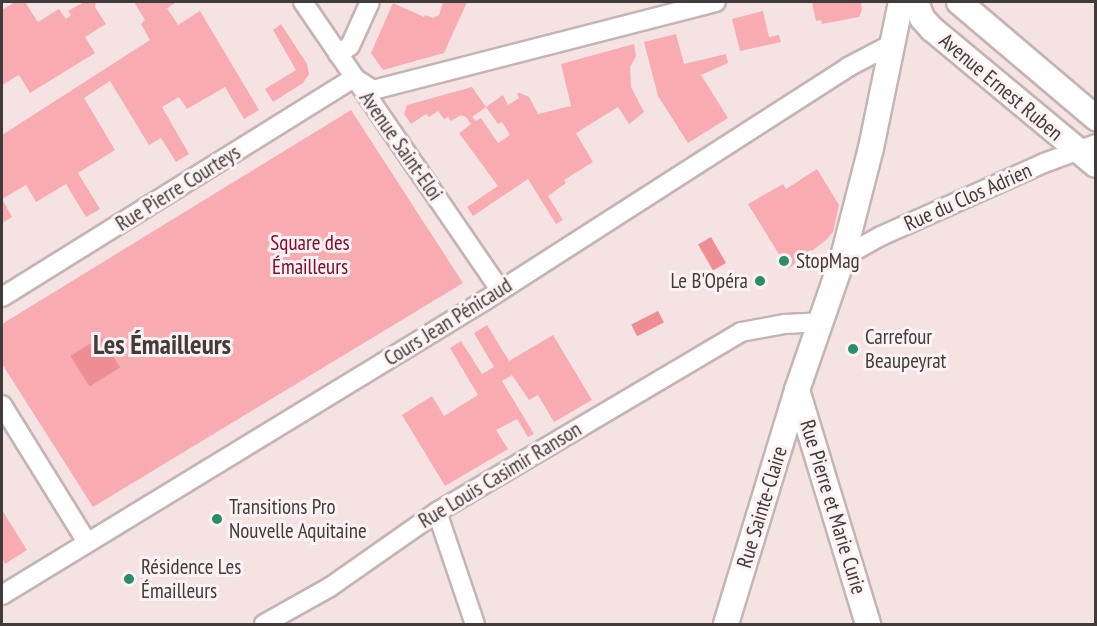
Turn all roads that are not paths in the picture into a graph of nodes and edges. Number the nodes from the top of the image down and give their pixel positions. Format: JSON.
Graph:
{"nodes":[{"id":1,"x":303,"y":2,"type":"edge"},
{"id":2,"x":370,"y":2,"type":"edge"},
{"id":3,"x":716,"y":2,"type":"edge"},
{"id":4,"x":901,"y":2,"type":"edge"},
{"id":5,"x":916,"y":2,"type":"edge"},
{"id":6,"x":958,"y":2,"type":"edge"},
{"id":7,"x":891,"y":45,"type":"junction"},
{"id":8,"x":338,"y":54,"type":"junction"},
{"id":9,"x":354,"y":78,"type":"junction"},
{"id":10,"x":1095,"y":118,"type":"edge"},
{"id":11,"x":1090,"y":154,"type":"edge"},
{"id":12,"x":843,"y":257,"type":"junction"},
{"id":13,"x":500,"y":290,"type":"junction"},
{"id":14,"x":2,"y":297,"type":"edge"},
{"id":15,"x":821,"y":322,"type":"junction"},
{"id":16,"x":797,"y":390,"type":"junction"},
{"id":17,"x":2,"y":405,"type":"edge"},
{"id":18,"x":437,"y":512,"type":"junction"},
{"id":19,"x":87,"y":542,"type":"junction"},
{"id":20,"x":2,"y":595,"type":"edge"},
{"id":21,"x":264,"y":624,"type":"edge"},
{"id":22,"x":475,"y":624,"type":"edge"},
{"id":23,"x":726,"y":624,"type":"edge"},
{"id":24,"x":868,"y":624,"type":"edge"}],
"edges":[{"from":1,"to":8,"type":"street","name":"Avenue Saint-Eloi"},
{"from":2,"to":8,"type":"street"},
{"from":3,"to":9,"type":"street"},
{"from":4,"to":7,"type":"street"},
{"from":5,"to":11,"type":"street","name":"Avenue Ernest Ruben"},
{"from":6,"to":10,"type":"street","name":"Avenue Ernest Ruben"},
{"from":7,"to":12,"type":"street"},
{"from":7,"to":13,"type":"street","name":"Cours Jean Pénicaud"},
{"from":8,"to":9,"type":"street","name":"Avenue Saint-Eloi"},
{"from":9,"to":13,"type":"street","name":"Avenue Saint-Eloi"},
{"from":9,"to":14,"type":"street","name":"Rue Pierre Courteys"},
{"from":11,"to":12,"type":"street","name":"Rue du Clos Adrien"},
{"from":12,"to":15,"type":"street"},
{"from":13,"to":19,"type":"street","name":"Cours Jean Pénicaud"},
{"from":15,"to":16,"type":"street"},
{"from":15,"to":18,"type":"street","name":"Rue Louis Casimir Ranson"},
{"from":16,"to":23,"type":"street","name":"Rue Sainte-Claire"},
{"from":16,"to":24,"type":"street","name":"Rue Pierre et Marie Curie"},
{"from":17,"to":19,"type":"street"},
{"from":18,"to":21,"type":"street","name":"Rue Louis Casimir Ranson"},
{"from":18,"to":22,"type":"street"},
{"from":19,"to":20,"type":"street","name":"Cours Jean Pénicaud"}]}
